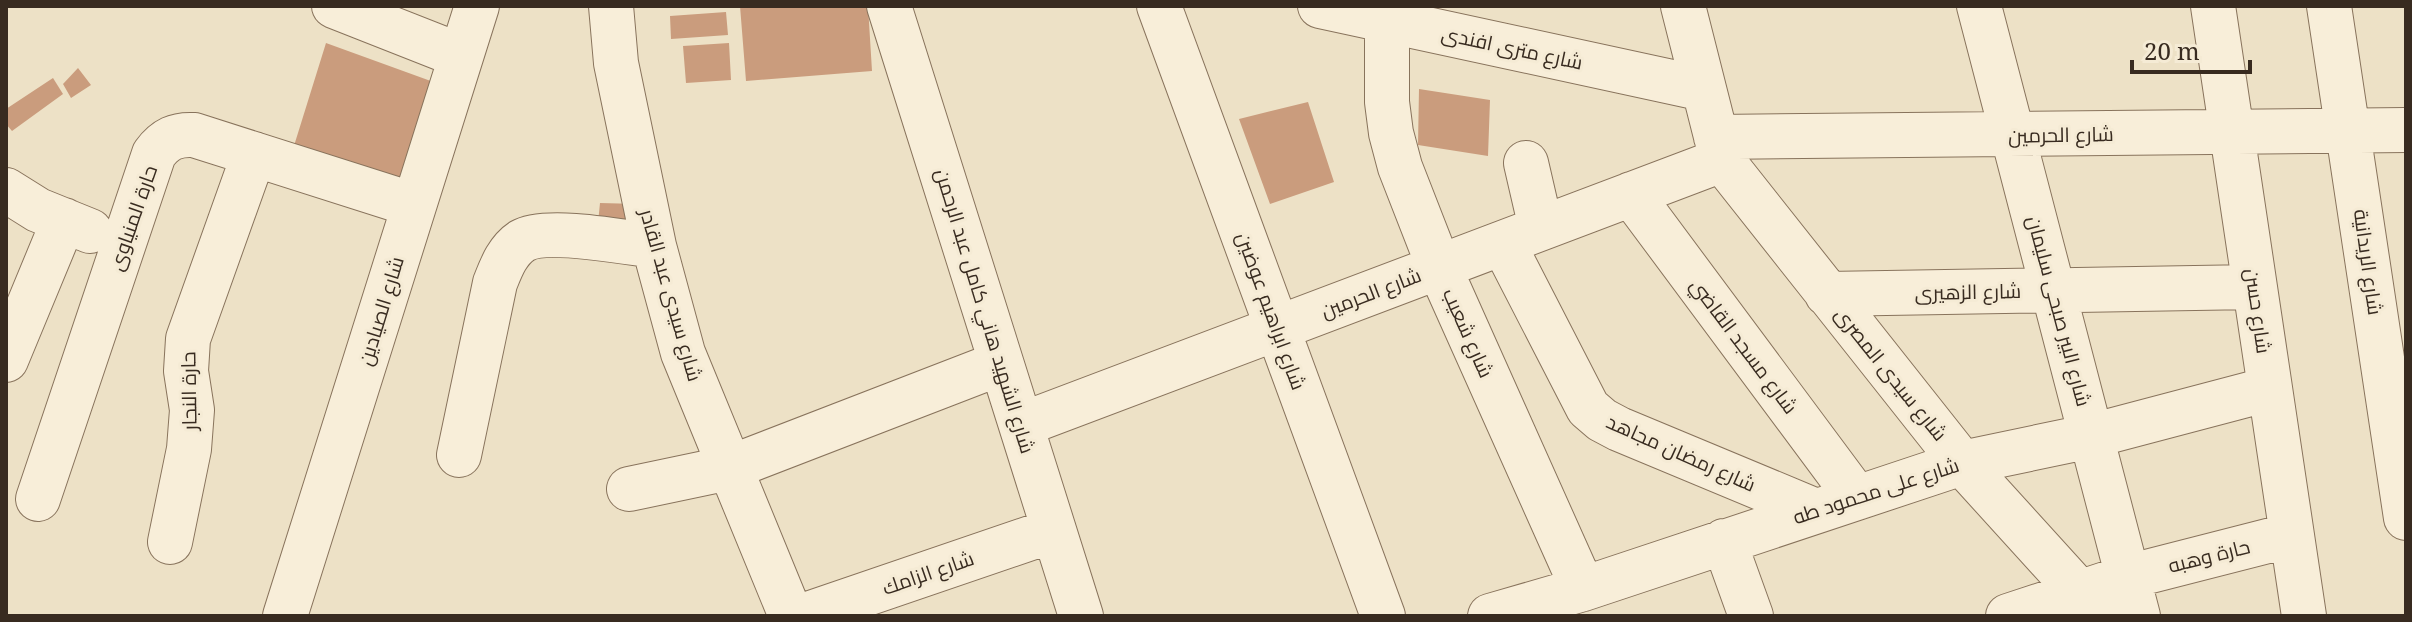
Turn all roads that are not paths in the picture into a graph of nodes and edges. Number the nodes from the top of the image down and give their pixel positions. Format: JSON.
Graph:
{"nodes":[{"id":1,"x":334,"y":6,"type":"edge"},
{"id":2,"x":477,"y":6,"type":"edge"},
{"id":3,"x":611,"y":6,"type":"edge"},
{"id":4,"x":889,"y":6,"type":"edge"},
{"id":5,"x":1159,"y":6,"type":"edge"},
{"id":6,"x":1320,"y":6,"type":"edge"},
{"id":7,"x":1683,"y":6,"type":"edge"},
{"id":8,"x":1979,"y":6,"type":"edge"},
{"id":9,"x":2213,"y":6,"type":"edge"},
{"id":10,"x":2329,"y":6,"type":"edge"},
{"id":11,"x":1389,"y":13,"type":"edge"},
{"id":12,"x":461,"y":56,"type":"junction"},
{"id":13,"x":1704,"y":89,"type":"junction"},
{"id":14,"x":2406,"y":130,"type":"edge"},
{"id":15,"x":2349,"y":131,"type":"junction"},
{"id":16,"x":2233,"y":132,"type":"junction"},
{"id":17,"x":2013,"y":136,"type":"junction"},
{"id":18,"x":1719,"y":148,"type":"junction"},
{"id":19,"x":254,"y":154,"type":"junction"},
{"id":20,"x":1526,"y":163,"type":"dead end"},
{"id":21,"x":6,"y":190,"type":"edge"},
{"id":22,"x":1631,"y":194,"type":"junction"},
{"id":23,"x":414,"y":205,"type":"junction"},
{"id":24,"x":64,"y":220,"type":"junction"},
{"id":25,"x":1522,"y":236,"type":"junction"},
{"id":26,"x":124,"y":244,"type":"junction"},
{"id":27,"x":654,"y":246,"type":"junction"},
{"id":28,"x":1439,"y":267,"type":"junction"},
{"id":29,"x":2254,"y":287,"type":"junction"},
{"id":30,"x":2053,"y":290,"type":"junction"},
{"id":31,"x":1827,"y":294,"type":"junction"},
{"id":32,"x":1278,"y":328,"type":"junction"},
{"id":33,"x":6,"y":360,"type":"edge"},
{"id":34,"x":1001,"y":363,"type":"junction"},
{"id":35,"x":2269,"y":389,"type":"junction"},
{"id":36,"x":1021,"y":425,"type":"junction"},
{"id":37,"x":2091,"y":436,"type":"junction"},
{"id":38,"x":459,"y":455,"type":"dead end"},
{"id":39,"x":1962,"y":463,"type":"junction"},
{"id":40,"x":729,"y":468,"type":"junction"},
{"id":41,"x":629,"y":489,"type":"dead end"},
{"id":42,"x":1857,"y":498,"type":"junction"},
{"id":43,"x":38,"y":499,"type":"dead end"},
{"id":44,"x":1816,"y":511,"type":"junction"},
{"id":45,"x":2406,"y":518,"type":"edge"},
{"id":46,"x":1054,"y":530,"type":"junction"},
{"id":47,"x":2291,"y":535,"type":"junction"},
{"id":48,"x":1724,"y":541,"type":"junction"},
{"id":49,"x":170,"y":542,"type":"dead end"},
{"id":50,"x":1583,"y":589,"type":"junction"},
{"id":51,"x":2132,"y":596,"type":"edge"},
{"id":52,"x":2091,"y":604,"type":"edge"},
{"id":53,"x":294,"y":612,"type":"edge"},
{"id":54,"x":791,"y":616,"type":"edge"},
{"id":55,"x":802,"y":616,"type":"edge"},
{"id":56,"x":1081,"y":616,"type":"edge"},
{"id":57,"x":1383,"y":616,"type":"edge"},
{"id":58,"x":1490,"y":616,"type":"edge"},
{"id":59,"x":1751,"y":616,"type":"edge"},
{"id":60,"x":2008,"y":616,"type":"edge"},
{"id":61,"x":2304,"y":616,"type":"edge"}],
"edges":[{"from":1,"to":12,"type":"street"},
{"from":2,"to":12,"type":"street","name":"شارع الصيادين"},
{"from":3,"to":27,"type":"street","name":"شارع سيدى عبد القادر"},
{"from":4,"to":34,"type":"street","name":"شارع الشهيد هاني كامل عبد الرحمن"},
{"from":5,"to":32,"type":"street","name":"شارع ابراهيم عوضين"},
{"from":6,"to":11,"type":"street","name":"شارع مترى افندى"},
{"from":7,"to":13,"type":"street"},
{"from":8,"to":17,"type":"street","name":"شارع البير صبحى سليمان"},
{"from":9,"to":16,"type":"street","name":"شارع حسن"},
{"from":10,"to":15,"type":"street","name":"شارع الريدانية"},
{"from":11,"to":13,"type":"street","name":"شارع مترى افندى"},
{"from":11,"to":28,"type":"street","name":"شارع شعيب"},
{"from":12,"to":23,"type":"street","name":"شارع الصيادين"},
{"from":13,"to":18,"type":"street"},
{"from":14,"to":15,"type":"street","name":"شارع الحرمين"},
{"from":15,"to":16,"type":"street","name":"شارع الحرمين"},
{"from":15,"to":45,"type":"street","name":"شارع الريدانية"},
{"from":16,"to":17,"type":"street","name":"شارع الحرمين"},
{"from":16,"to":29,"type":"street","name":"شارع حسن"},
{"from":17,"to":18,"type":"street","name":"شارع الحرمين"},
{"from":17,"to":30,"type":"street","name":"شارع البير صبحى سليمان"},
{"from":18,"to":22,"type":"street","name":"شارع الحرمين"},
{"from":18,"to":31,"type":"street","name":"شارع سيدى المصرى"},
{"from":19,"to":23,"type":"street","name":"حارة المنياوى"},
{"from":19,"to":26,"type":"street","name":"حارة المنياوى"},
{"from":19,"to":49,"type":"street","name":"حارة النجار"},
{"from":20,"to":25,"type":"street","name":"شارع رمضان مجاهد"},
{"from":21,"to":24,"type":"street"},
{"from":22,"to":25,"type":"street","name":"شارع الحرمين"},
{"from":22,"to":42,"type":"street","name":"شارع مسجد القاضي"},
{"from":23,"to":53,"type":"street","name":"شارع الصيادين"},
{"from":24,"to":26,"type":"street"},
{"from":24,"to":33,"type":"street"},
{"from":25,"to":28,"type":"street","name":"شارع الحرمين"},
{"from":25,"to":44,"type":"street","name":"شارع رمضان مجاهد"},
{"from":26,"to":43,"type":"street","name":"حارة المنياوى"},
{"from":27,"to":38,"type":"street"},
{"from":27,"to":40,"type":"street","name":"شارع سيدى عبد القادر"},
{"from":28,"to":32,"type":"street","name":"شارع الحرمين"},
{"from":28,"to":50,"type":"street","name":"شارع شعيب"},
{"from":29,"to":30,"type":"street","name":"شارع الزهيرى"},
{"from":29,"to":35,"type":"street","name":"شارع حسن"},
{"from":30,"to":31,"type":"street","name":"شارع الزهيرى"},
{"from":30,"to":37,"type":"street","name":"شارع البير صبحى سليمان"},
{"from":31,"to":39,"type":"street","name":"شارع سيدى المصرى"},
{"from":32,"to":36,"type":"street","name":"شارع الحرمين"},
{"from":32,"to":57,"type":"street","name":"شارع ابراهيم عوضين"},
{"from":34,"to":36,"type":"street","name":"شارع الشهيد هاني كامل عبد الرحمن"},
{"from":34,"to":40,"type":"street"},
{"from":35,"to":37,"type":"street","name":"شارع على محمود طه"},
{"from":35,"to":47,"type":"street","name":"شارع حسن"},
{"from":36,"to":46,"type":"street","name":"شارع الشهيد هاني كامل عبد الرحمن"},
{"from":37,"to":39,"type":"street","name":"شارع على محمود طه"},
{"from":37,"to":51,"type":"street","name":"شارع البير صبحى سليمان"},
{"from":39,"to":42,"type":"street","name":"شارع على محمود طه"},
{"from":39,"to":52,"type":"street","name":"شارع سيدى المصرى"},
{"from":40,"to":41,"type":"street"},
{"from":40,"to":54,"type":"street","name":"شارع سيدى عبد القادر"},
{"from":42,"to":44,"type":"street","name":"شارع على محمود طه"},
{"from":44,"to":48,"type":"street","name":"شارع على محمود طه"},
{"from":46,"to":55,"type":"street","name":"شارع الزامك"},
{"from":46,"to":56,"type":"street","name":"شارع الشهيد هاني كامل عبد الرحمن"},
{"from":47,"to":51,"type":"street","name":"حارة وهبه"},
{"from":47,"to":61,"type":"street","name":"شارع حسن"},
{"from":48,"to":50,"type":"street","name":"شارع على محمود طه"},
{"from":48,"to":59,"type":"street"},
{"from":50,"to":58,"type":"street","name":"شارع على محمود طه"},
{"from":51,"to":52,"type":"street","name":"حارة وهبه"},
{"from":52,"to":60,"type":"street","name":"حارة وهبه"}]}
